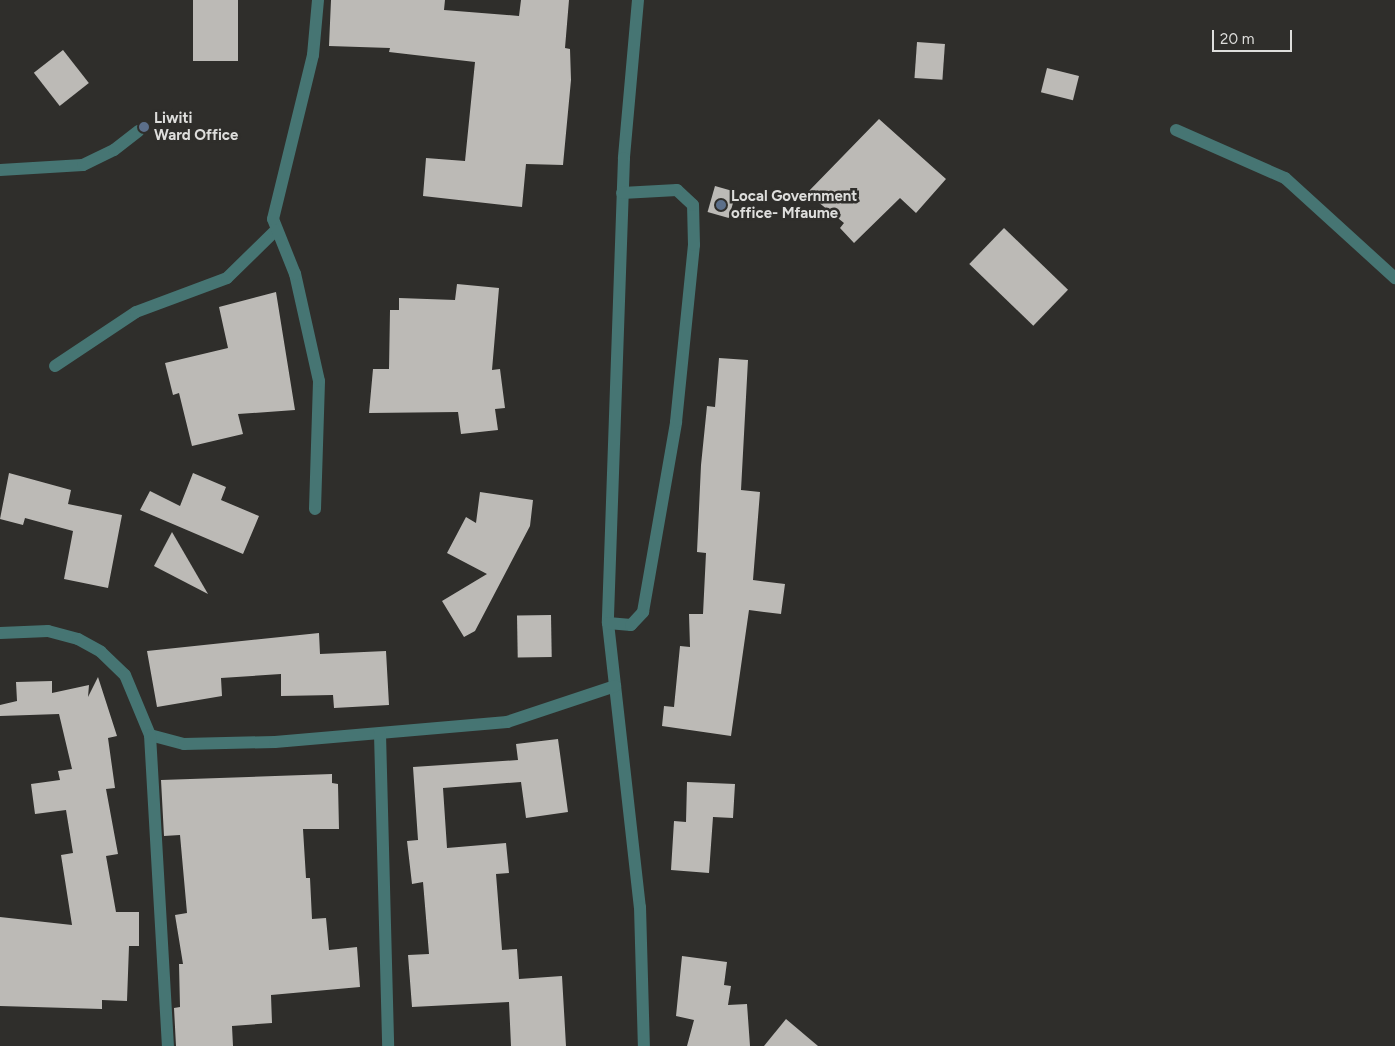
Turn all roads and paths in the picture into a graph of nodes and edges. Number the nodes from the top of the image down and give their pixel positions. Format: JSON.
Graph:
{"nodes":[{"id":1,"x":318,"y":0,"type":"edge"},
{"id":2,"x":638,"y":0,"type":"edge"},
{"id":3,"x":1176,"y":130,"type":"dead end"},
{"id":4,"x":138,"y":131,"type":"dead end"},
{"id":5,"x":0,"y":170,"type":"edge"},
{"id":6,"x":622,"y":193,"type":"junction"},
{"id":7,"x":276,"y":230,"type":"junction"},
{"id":8,"x":1395,"y":278,"type":"edge"},
{"id":9,"x":55,"y":366,"type":"dead end"},
{"id":10,"x":315,"y":509,"type":"dead end"},
{"id":11,"x":608,"y":623,"type":"junction"},
{"id":12,"x":0,"y":633,"type":"edge"},
{"id":13,"x":615,"y":686,"type":"junction"},
{"id":14,"x":380,"y":734,"type":"junction"},
{"id":15,"x":150,"y":735,"type":"junction"},
{"id":16,"x":168,"y":1046,"type":"edge"},
{"id":17,"x":388,"y":1046,"type":"edge"},
{"id":18,"x":644,"y":1046,"type":"edge"}],
"edges":[{"from":1,"to":7,"type":"street"},
{"from":2,"to":6,"type":"street"},
{"from":3,"to":8,"type":"street"},
{"from":4,"to":5,"type":"street"},
{"from":6,"to":11,"type":"street"},
{"from":6,"to":11,"type":"street"},
{"from":7,"to":9,"type":"street"},
{"from":7,"to":10,"type":"street"},
{"from":11,"to":13,"type":"street"},
{"from":12,"to":15,"type":"street"},
{"from":13,"to":14,"type":"street"},
{"from":13,"to":18,"type":"street"},
{"from":14,"to":15,"type":"street"},
{"from":14,"to":17,"type":"street"},
{"from":15,"to":16,"type":"street"}]}
